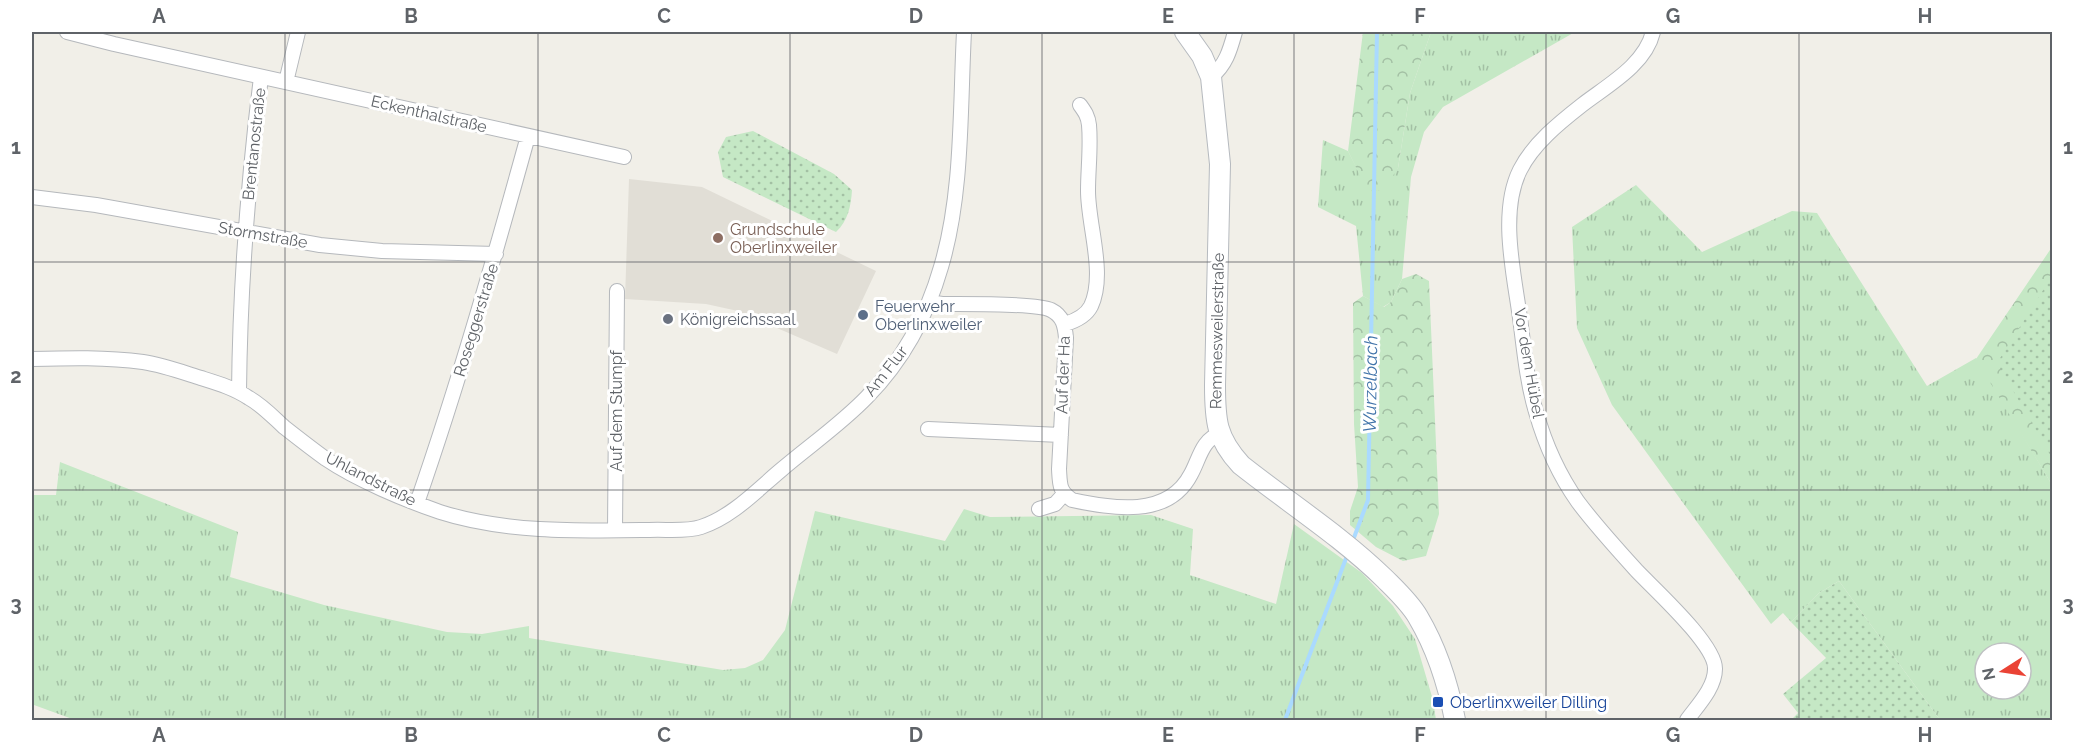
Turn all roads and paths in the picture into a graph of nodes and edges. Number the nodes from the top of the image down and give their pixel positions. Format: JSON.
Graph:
{"nodes":[{"id":1,"x":67,"y":32,"type":"edge"},
{"id":2,"x":298,"y":32,"type":"edge"},
{"id":3,"x":964,"y":32,"type":"edge"},
{"id":4,"x":1185,"y":32,"type":"edge"},
{"id":5,"x":1235,"y":32,"type":"edge"},
{"id":6,"x":1653,"y":32,"type":"edge"},
{"id":7,"x":261,"y":76,"type":"junction"},
{"id":8,"x":1211,"y":77,"type":"junction"},
{"id":9,"x":286,"y":82,"type":"junction"},
{"id":10,"x":1080,"y":105,"type":"dead end"},
{"id":11,"x":528,"y":136,"type":"junction"},
{"id":12,"x":624,"y":157,"type":"dead end"},
{"id":13,"x":32,"y":197,"type":"edge"},
{"id":14,"x":244,"y":232,"type":"junction"},
{"id":15,"x":496,"y":254,"type":"junction"},
{"id":16,"x":617,"y":291,"type":"dead end"},
{"id":17,"x":929,"y":302,"type":"junction"},
{"id":18,"x":1065,"y":324,"type":"junction"},
{"id":19,"x":32,"y":359,"type":"edge"},
{"id":20,"x":239,"y":392,"type":"junction"},
{"id":21,"x":928,"y":429,"type":"dead end"},
{"id":22,"x":1220,"y":434,"type":"junction"},
{"id":23,"x":1061,"y":435,"type":"junction"},
{"id":24,"x":1064,"y":494,"type":"junction"},
{"id":25,"x":417,"y":503,"type":"junction"},
{"id":26,"x":1039,"y":509,"type":"dead end"},
{"id":27,"x":697,"y":529,"type":"joint"},
{"id":28,"x":615,"y":530,"type":"junction"},
{"id":29,"x":1455,"y":720,"type":"edge"},
{"id":30,"x":1687,"y":720,"type":"edge"}],
"edges":[{"from":1,"to":7,"type":"street","name":"Eckenthalstraße"},
{"from":2,"to":9,"type":"street"},
{"from":3,"to":17,"type":"street","name":"Am Flur"},
{"from":4,"to":8,"type":"main road","name":"Remmesweilerstraße"},
{"from":5,"to":8,"type":"street"},
{"from":6,"to":30,"type":"street","name":"Vor dem Hübel"},
{"from":7,"to":9,"type":"street","name":"Eckenthalstraße"},
{"from":7,"to":14,"type":"street","name":"Brentanostraße"},
{"from":8,"to":22,"type":"main road","name":"Remmesweilerstraße"},
{"from":9,"to":11,"type":"street","name":"Eckenthalstraße"},
{"from":10,"to":18,"type":"street"},
{"from":11,"to":12,"type":"street","name":"Eckenthalstraße"},
{"from":11,"to":15,"type":"street","name":"Roseggerstraße"},
{"from":13,"to":14,"type":"street","name":"Stormstraße"},
{"from":14,"to":15,"type":"street","name":"Stormstraße"},
{"from":14,"to":20,"type":"street","name":"Brentanostraße"},
{"from":15,"to":25,"type":"street","name":"Roseggerstraße"},
{"from":16,"to":28,"type":"street","name":"Auf dem Stumpf"},
{"from":17,"to":18,"type":"street","name":"Auf der Ha"},
{"from":17,"to":27,"type":"street","name":"Am Flur"},
{"from":18,"to":23,"type":"street","name":"Auf der Ha"},
{"from":19,"to":20,"type":"street","name":"Uhlandstraße"},
{"from":20,"to":25,"type":"street","name":"Uhlandstraße"},
{"from":21,"to":23,"type":"street"},
{"from":22,"to":24,"type":"street"},
{"from":22,"to":29,"type":"main road","name":"Remmesweilerstraße"},
{"from":23,"to":24,"type":"street","name":"Auf der Ha"},
{"from":24,"to":26,"type":"street"},
{"from":25,"to":28,"type":"street","name":"Uhlandstraße"},
{"from":27,"to":28,"type":"street","name":"Uhlandstraße"}]}
